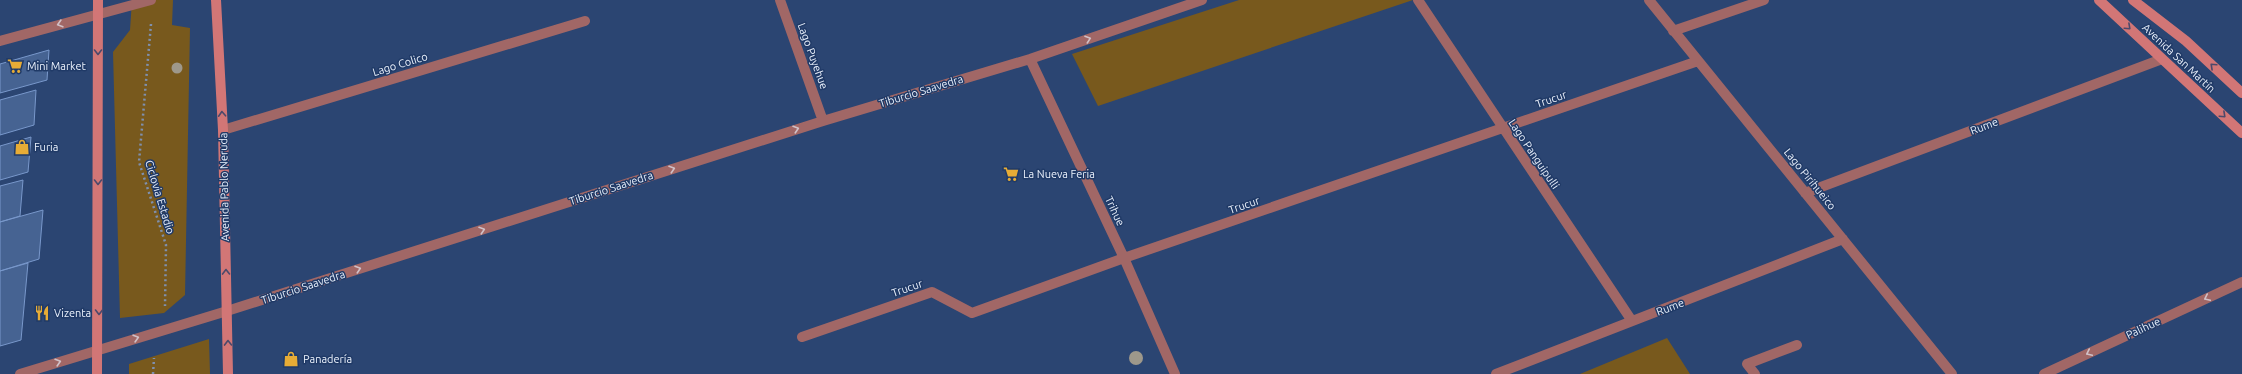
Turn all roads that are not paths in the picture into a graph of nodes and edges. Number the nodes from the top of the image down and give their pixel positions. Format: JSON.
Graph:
{"nodes":[{"id":1,"x":98,"y":0,"type":"edge"},
{"id":2,"x":150,"y":0,"type":"edge"},
{"id":3,"x":216,"y":0,"type":"edge"},
{"id":4,"x":780,"y":0,"type":"edge"},
{"id":5,"x":1202,"y":0,"type":"edge"},
{"id":6,"x":1418,"y":0,"type":"edge"},
{"id":7,"x":1649,"y":0,"type":"edge"},
{"id":8,"x":1764,"y":0,"type":"edge"},
{"id":9,"x":2099,"y":0,"type":"edge"},
{"id":10,"x":2133,"y":0,"type":"edge"},
{"id":11,"x":98,"y":13,"type":"junction"},
{"id":12,"x":585,"y":21,"type":"dead end"},
{"id":13,"x":1673,"y":31,"type":"junction"},
{"id":14,"x":0,"y":40,"type":"edge"},
{"id":15,"x":1030,"y":59,"type":"junction"},
{"id":16,"x":2162,"y":59,"type":"junction"},
{"id":17,"x":1698,"y":61,"type":"junction"},
{"id":18,"x":2242,"y":93,"type":"edge"},
{"id":19,"x":823,"y":120,"type":"junction"},
{"id":20,"x":1502,"y":129,"type":"junction"},
{"id":21,"x":223,"y":130,"type":"junction"},
{"id":22,"x":2242,"y":133,"type":"edge"},
{"id":23,"x":1805,"y":193,"type":"junction"},
{"id":24,"x":1843,"y":239,"type":"junction"},
{"id":25,"x":1124,"y":258,"type":"junction"},
{"id":26,"x":2242,"y":282,"type":"edge"},
{"id":27,"x":227,"y":311,"type":"junction"},
{"id":28,"x":1632,"y":321,"type":"junction"},
{"id":29,"x":802,"y":337,"type":"dead end"},
{"id":30,"x":1797,"y":345,"type":"dead end"},
{"id":31,"x":99,"y":348,"type":"junction"},
{"id":32,"x":20,"y":374,"type":"edge"},
{"id":33,"x":97,"y":374,"type":"edge"},
{"id":34,"x":228,"y":374,"type":"edge"},
{"id":35,"x":1175,"y":374,"type":"edge"},
{"id":36,"x":1496,"y":374,"type":"edge"},
{"id":37,"x":1755,"y":374,"type":"edge"},
{"id":38,"x":1952,"y":374,"type":"edge"},
{"id":39,"x":2044,"y":374,"type":"edge"}],
"edges":[{"from":1,"to":11,"type":"main road"},
{"from":2,"to":11,"type":"street"},
{"from":21,"to":3,"type":"main road","name":"Avenida Pablo Neruda","one_way":true},
{"from":4,"to":19,"type":"street","name":"Lago Puyehue"},
{"from":15,"to":5,"type":"street","name":"Tiburcio Saavedra","one_way":true},
{"from":6,"to":20,"type":"street","name":"Lago Panguipulli"},
{"from":7,"to":13,"type":"street","name":"Lago Pirihueico"},
{"from":8,"to":13,"type":"street"},
{"from":9,"to":16,"type":"main road","name":"Avenida San Martín","one_way":true},
{"from":18,"to":10,"type":"main road","name":"Avenida San Martín","one_way":true},
{"from":11,"to":14,"type":"street","one_way":true},
{"from":11,"to":31,"type":"main road","one_way":true},
{"from":12,"to":21,"type":"street","name":"Lago Colico"},
{"from":13,"to":17,"type":"street","name":"Lago Pirihueico"},
{"from":15,"to":19,"type":"street","name":"Tiburcio Saavedra"},
{"from":15,"to":25,"type":"street","name":"Trihue"},
{"from":16,"to":22,"type":"main road","name":"Avenida San Martín","one_way":true},
{"from":16,"to":23,"type":"street","name":"Rume"},
{"from":17,"to":20,"type":"street","name":"Trucur"},
{"from":17,"to":23,"type":"street","name":"Lago Pirihueico"},
{"from":27,"to":19,"type":"street","name":"Tiburcio Saavedra","one_way":true},
{"from":20,"to":25,"type":"street","name":"Trucur"},
{"from":20,"to":28,"type":"street","name":"Lago Panguipulli"},
{"from":27,"to":21,"type":"main road","name":"Avenida Pablo Neruda","one_way":true},
{"from":23,"to":24,"type":"street","name":"Lago Pirihueico"},
{"from":24,"to":28,"type":"street","name":"Rume"},
{"from":24,"to":38,"type":"street","name":"Lago Pirihueico"},
{"from":25,"to":29,"type":"street","name":"Trucur"},
{"from":25,"to":35,"type":"street","name":"Trihue"},
{"from":26,"to":39,"type":"street","name":"Palihue","one_way":true},
{"from":31,"to":27,"type":"street","name":"Tiburcio Saavedra","one_way":true},
{"from":34,"to":27,"type":"main road","name":"Avenida Pablo Neruda","one_way":true},
{"from":28,"to":36,"type":"street","name":"Rume"},
{"from":30,"to":37,"type":"street"},
{"from":32,"to":31,"type":"street","name":"Tiburcio Saavedra","one_way":true},
{"from":31,"to":33,"type":"main road"}]}
